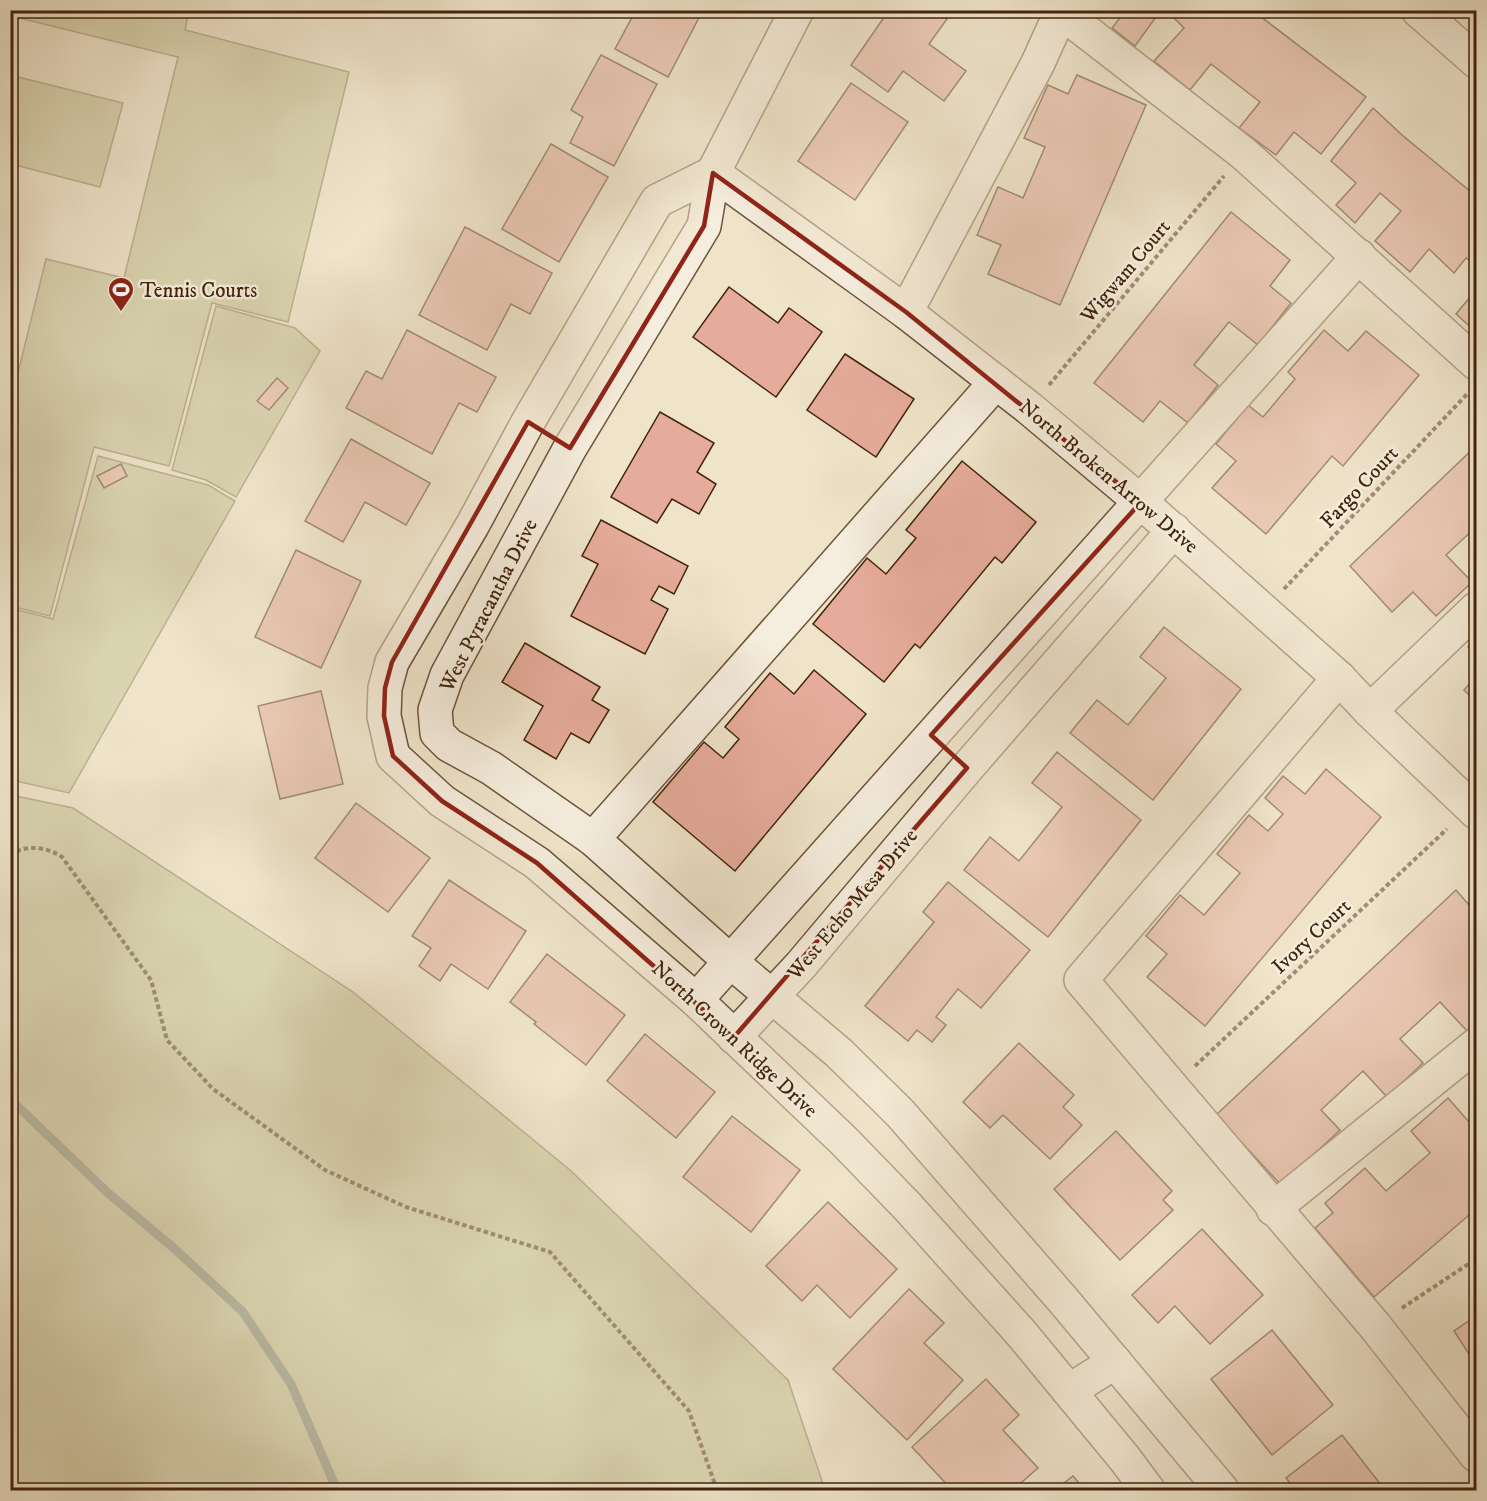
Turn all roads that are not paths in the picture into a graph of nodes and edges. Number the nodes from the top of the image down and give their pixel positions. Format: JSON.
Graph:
{"nodes":[{"id":1,"x":797,"y":10,"type":"edge"},
{"id":2,"x":1418,"y":10,"type":"edge"},
{"id":3,"x":1476,"y":61,"type":"edge"},
{"id":4,"x":713,"y":173,"type":"junction"},
{"id":5,"x":1359,"y":256,"type":"junction"},
{"id":6,"x":906,"y":312,"type":"junction"},
{"id":7,"x":1472,"y":378,"type":"edge"},
{"id":8,"x":996,"y":382,"type":"junction"},
{"id":9,"x":528,"y":422,"type":"junction"},
{"id":10,"x":570,"y":448,"type":"junction"},
{"id":11,"x":1141,"y":502,"type":"junction"},
{"id":12,"x":1174,"y":530,"type":"junction"},
{"id":13,"x":1476,"y":609,"type":"edge"},
{"id":14,"x":1339,"y":678,"type":"junction"},
{"id":15,"x":435,"y":710,"type":"junction"},
{"id":16,"x":1371,"y":711,"type":"junction"},
{"id":17,"x":384,"y":716,"type":"junction"},
{"id":18,"x":931,"y":735,"type":"junction"},
{"id":19,"x":967,"y":768,"type":"junction"},
{"id":20,"x":1474,"y":809,"type":"edge"},
{"id":21,"x":593,"y":839,"type":"junction"},
{"id":22,"x":730,"y":961,"type":"junction"},
{"id":23,"x":772,"y":997,"type":"junction"},
{"id":24,"x":696,"y":1000,"type":"junction"},
{"id":25,"x":734,"y":1037,"type":"junction"},
{"id":26,"x":1476,"y":1045,"type":"edge"},
{"id":27,"x":1273,"y":1209,"type":"junction"},
{"id":28,"x":1115,"y":1362,"type":"junction"},
{"id":29,"x":1069,"y":1391,"type":"junction"},
{"id":30,"x":1476,"y":1455,"type":"edge"},
{"id":31,"x":1148,"y":1491,"type":"edge"},
{"id":32,"x":1222,"y":1491,"type":"edge"}],
"edges":[{"from":1,"to":4,"type":"street","name":"West Pyracantha Drive"},
{"from":2,"to":3,"type":"street"},
{"from":4,"to":6,"type":"street","name":"North Broken Arrow Drive"},
{"from":4,"to":9,"type":"street"},
{"from":4,"to":10,"type":"street","name":"West Pyracantha Drive"},
{"from":5,"to":6,"type":"street"},
{"from":5,"to":7,"type":"street"},
{"from":5,"to":11,"type":"street"},
{"from":6,"to":8,"type":"street","name":"North Broken Arrow Drive"},
{"from":8,"to":11,"type":"street","name":"North Broken Arrow Drive"},
{"from":8,"to":21,"type":"street"},
{"from":9,"to":10,"type":"street"},
{"from":9,"to":17,"type":"street"},
{"from":10,"to":15,"type":"street","name":"West Pyracantha Drive"},
{"from":11,"to":12,"type":"street","name":"North Broken Arrow Drive"},
{"from":11,"to":18,"type":"street"},
{"from":12,"to":14,"type":"street","name":"North Broken Arrow Drive"},
{"from":12,"to":19,"type":"street","name":"West Echo Mesa Drive"},
{"from":13,"to":16,"type":"street"},
{"from":14,"to":16,"type":"street","name":"North Broken Arrow Drive"},
{"from":14,"to":27,"type":"street"},
{"from":15,"to":17,"type":"street","name":"West Pyracantha Drive"},
{"from":15,"to":21,"type":"street"},
{"from":16,"to":20,"type":"street","name":"North Broken Arrow Drive"},
{"from":17,"to":24,"type":"street","name":"North Crown Ridge Drive"},
{"from":18,"to":19,"type":"street"},
{"from":18,"to":22,"type":"street"},
{"from":19,"to":23,"type":"street","name":"West Echo Mesa Drive"},
{"from":21,"to":22,"type":"street"},
{"from":22,"to":23,"type":"street"},
{"from":22,"to":24,"type":"street"},
{"from":23,"to":25,"type":"street","name":"West Echo Mesa Drive"},
{"from":23,"to":28,"type":"street"},
{"from":24,"to":25,"type":"street","name":"North Crown Ridge Drive"},
{"from":25,"to":29,"type":"street","name":"North Crown Ridge Drive"},
{"from":26,"to":27,"type":"street"},
{"from":27,"to":30,"type":"street"},
{"from":28,"to":29,"type":"street"},
{"from":28,"to":32,"type":"street"},
{"from":29,"to":31,"type":"street","name":"North Crown Ridge Drive"}]}
